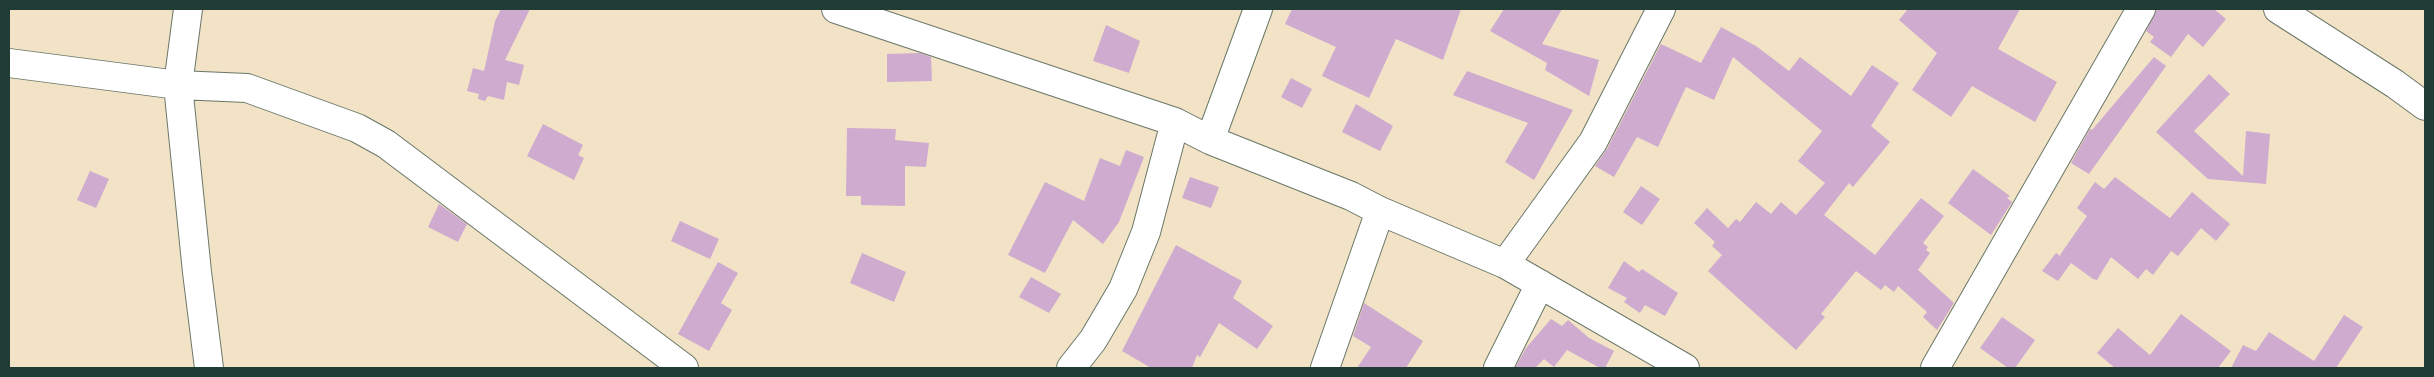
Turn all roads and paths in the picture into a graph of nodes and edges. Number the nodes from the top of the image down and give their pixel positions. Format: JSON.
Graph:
{"nodes":[{"id":1,"x":188,"y":9,"type":"edge"},
{"id":2,"x":836,"y":9,"type":"edge"},
{"id":3,"x":1258,"y":9,"type":"edge"},
{"id":4,"x":1661,"y":9,"type":"edge"},
{"id":5,"x":2140,"y":9,"type":"edge"},
{"id":6,"x":2278,"y":9,"type":"edge"},
{"id":7,"x":9,"y":64,"type":"edge"},
{"id":8,"x":178,"y":85,"type":"junction"},
{"id":9,"x":2425,"y":106,"type":"edge"},
{"id":10,"x":1175,"y":122,"type":"junction"},
{"id":11,"x":1210,"y":140,"type":"junction"},
{"id":12,"x":1380,"y":211,"type":"junction"},
{"id":13,"x":1505,"y":264,"type":"junction"},
{"id":14,"x":1540,"y":284,"type":"junction"},
{"id":15,"x":209,"y":368,"type":"edge"},
{"id":16,"x":684,"y":368,"type":"edge"},
{"id":17,"x":1071,"y":368,"type":"edge"},
{"id":18,"x":1325,"y":368,"type":"edge"},
{"id":19,"x":1498,"y":368,"type":"edge"},
{"id":20,"x":1685,"y":368,"type":"edge"},
{"id":21,"x":1935,"y":368,"type":"edge"}],
"edges":[{"from":1,"to":8,"type":"street"},
{"from":2,"to":10,"type":"street"},
{"from":3,"to":11,"type":"street"},
{"from":4,"to":13,"type":"street"},
{"from":5,"to":21,"type":"street"},
{"from":6,"to":9,"type":"street"},
{"from":7,"to":8,"type":"street"},
{"from":8,"to":15,"type":"street"},
{"from":8,"to":16,"type":"street"},
{"from":10,"to":11,"type":"street"},
{"from":10,"to":17,"type":"street"},
{"from":11,"to":12,"type":"street"},
{"from":12,"to":13,"type":"street"},
{"from":12,"to":18,"type":"street"},
{"from":13,"to":14,"type":"street"},
{"from":14,"to":19,"type":"street"},
{"from":14,"to":20,"type":"street"}]}
